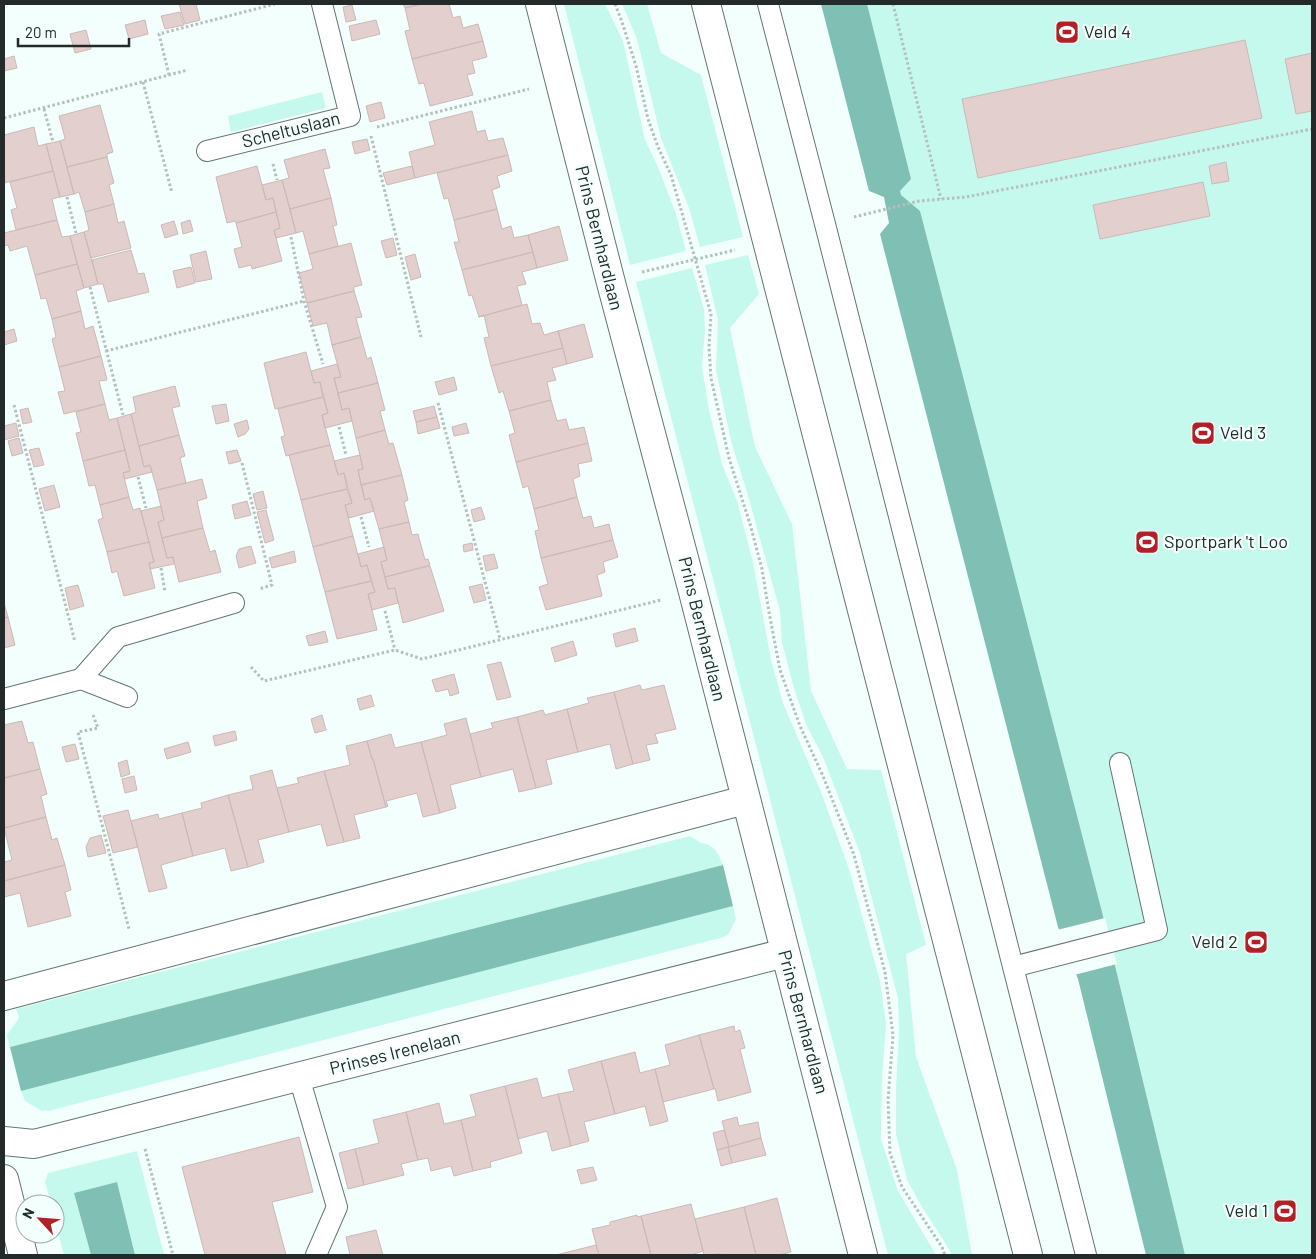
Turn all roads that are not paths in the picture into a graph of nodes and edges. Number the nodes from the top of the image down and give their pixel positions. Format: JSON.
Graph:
{"nodes":[{"id":1,"x":322,"y":4,"type":"edge"},
{"id":2,"x":540,"y":4,"type":"edge"},
{"id":3,"x":706,"y":4,"type":"edge"},
{"id":4,"x":768,"y":4,"type":"edge"},
{"id":5,"x":207,"y":151,"type":"dead end"},
{"id":6,"x":234,"y":604,"type":"road end"},
{"id":7,"x":81,"y":679,"type":"junction"},
{"id":8,"x":127,"y":697,"type":"dead end"},
{"id":9,"x":4,"y":699,"type":"edge"},
{"id":10,"x":1120,"y":763,"type":"dead end"},
{"id":11,"x":746,"y":800,"type":"junction"},
{"id":12,"x":785,"y":952,"type":"junction"},
{"id":13,"x":1013,"y":967,"type":"junction"},
{"id":14,"x":4,"y":996,"type":"edge"},
{"id":15,"x":299,"y":1077,"type":"junction"},
{"id":16,"x":4,"y":1141,"type":"edge"},
{"id":17,"x":4,"y":1179,"type":"edge"},
{"id":18,"x":23,"y":1255,"type":"edge"},
{"id":19,"x":316,"y":1255,"type":"edge"},
{"id":20,"x":863,"y":1255,"type":"edge"},
{"id":21,"x":1028,"y":1255,"type":"edge"},
{"id":22,"x":1086,"y":1255,"type":"edge"}],
"edges":[{"from":1,"to":5,"type":"lane","name":"Scheltuslaan"},
{"from":2,"to":11,"type":"street","name":"Prins Bernhardlaan"},
{"from":3,"to":21,"type":"street"},
{"from":4,"to":13,"type":"lane"},
{"from":6,"to":7,"type":"lane"},
{"from":7,"to":8,"type":"lane"},
{"from":7,"to":9,"type":"lane"},
{"from":10,"to":13,"type":"lane"},
{"from":11,"to":12,"type":"street","name":"Prins Bernhardlaan"},
{"from":11,"to":14,"type":"street"},
{"from":12,"to":15,"type":"street","name":"Prinses Irenelaan"},
{"from":12,"to":20,"type":"street","name":"Prins Bernhardlaan"},
{"from":13,"to":22,"type":"lane"},
{"from":15,"to":16,"type":"street","name":"Prinses Irenelaan"},
{"from":15,"to":19,"type":"lane"},
{"from":17,"to":18,"type":"street"}]}
